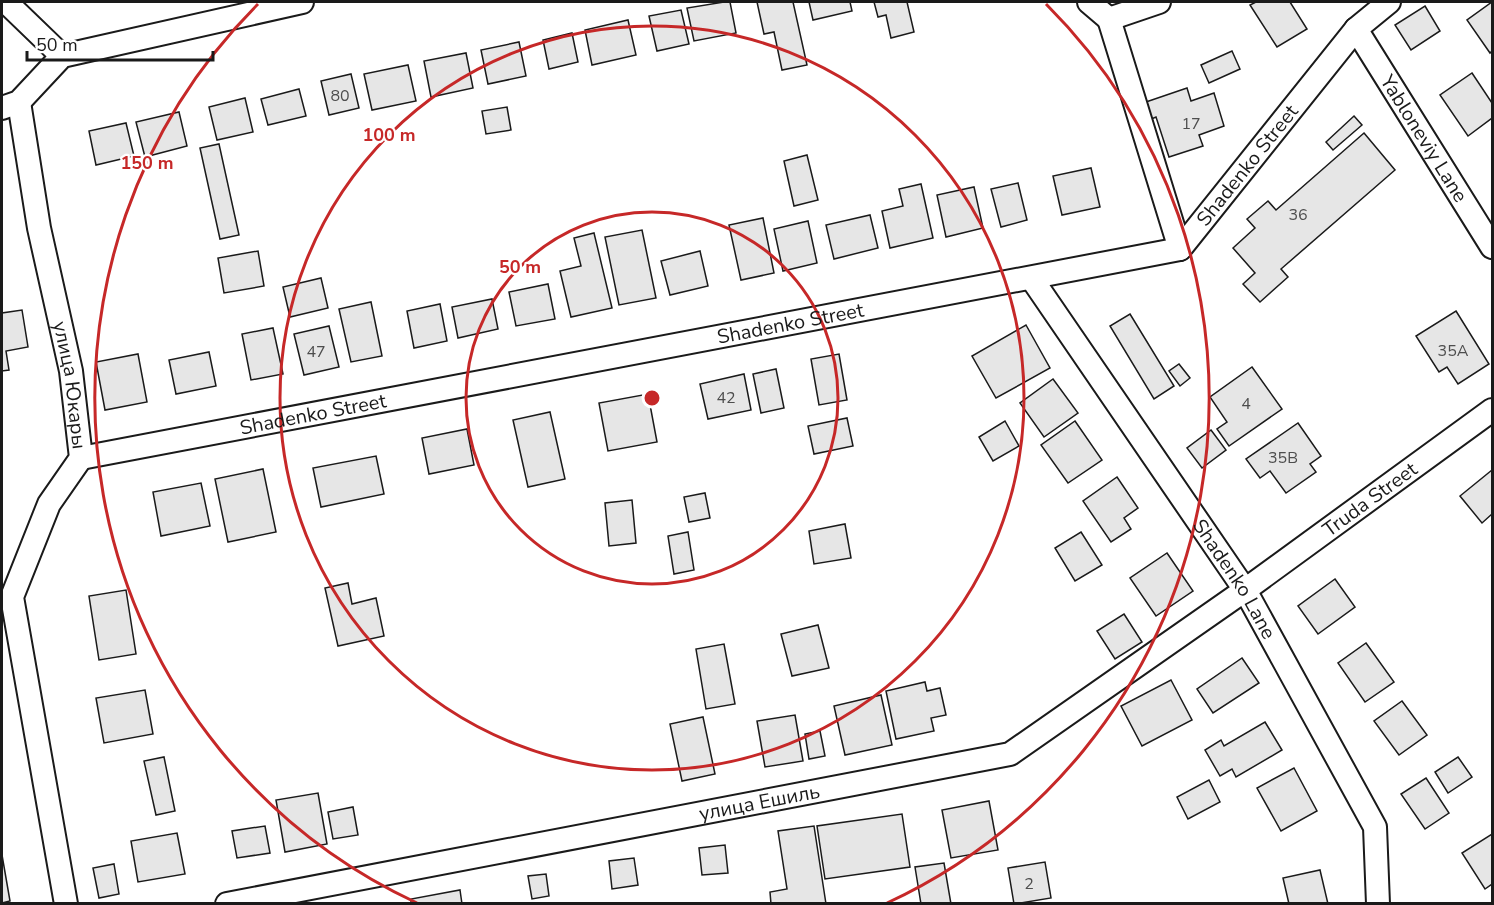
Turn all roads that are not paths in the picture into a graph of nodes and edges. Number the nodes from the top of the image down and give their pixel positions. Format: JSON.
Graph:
{"nodes":[{"id":1,"x":6,"y":2,"type":"edge"},
{"id":2,"x":302,"y":2,"type":"edge"},
{"id":3,"x":1089,"y":2,"type":"edge"},
{"id":4,"x":1159,"y":2,"type":"edge"},
{"id":5,"x":1389,"y":2,"type":"edge"},
{"id":6,"x":1109,"y":19,"type":"junction"},
{"id":7,"x":1356,"y":29,"type":"junction"},
{"id":8,"x":62,"y":56,"type":"junction"},
{"id":9,"x":10,"y":105,"type":"edge"},
{"id":10,"x":1492,"y":247,"type":"edge"},
{"id":11,"x":1180,"y":249,"type":"junction"},
{"id":12,"x":1032,"y":279,"type":"junction"},
{"id":13,"x":1492,"y":410,"type":"edge"},
{"id":14,"x":81,"y":458,"type":"junction"},
{"id":15,"x":1245,"y":590,"type":"junction"},
{"id":16,"x":7,"y":597,"type":"edge"},
{"id":17,"x":66,"y":903,"type":"edge"},
{"id":18,"x":227,"y":903,"type":"edge"},
{"id":19,"x":1378,"y":903,"type":"edge"}],
"edges":[{"from":1,"to":8,"type":"street"},
{"from":2,"to":8,"type":"street"},
{"from":3,"to":6,"type":"street"},
{"from":4,"to":6,"type":"street"},
{"from":5,"to":7,"type":"street","name":"Shadenko Street"},
{"from":6,"to":11,"type":"street"},
{"from":7,"to":10,"type":"street","name":"Yabloneviy Lane"},
{"from":7,"to":11,"type":"street","name":"Shadenko Street"},
{"from":8,"to":9,"type":"street"},
{"from":9,"to":14,"type":"street","name":"улица Юкары"},
{"from":11,"to":12,"type":"street","name":"Shadenko Street"},
{"from":12,"to":14,"type":"street","name":"Shadenko Street"},
{"from":12,"to":15,"type":"street","name":"Shadenko Lane"},
{"from":13,"to":15,"type":"street","name":"Truda Street"},
{"from":14,"to":16,"type":"street","name":"улица Юкары"},
{"from":15,"to":18,"type":"street","name":"улица Ешиль"},
{"from":15,"to":19,"type":"street","name":"Shadenko Lane"},
{"from":16,"to":17,"type":"street","name":"улица Юкары"}]}
